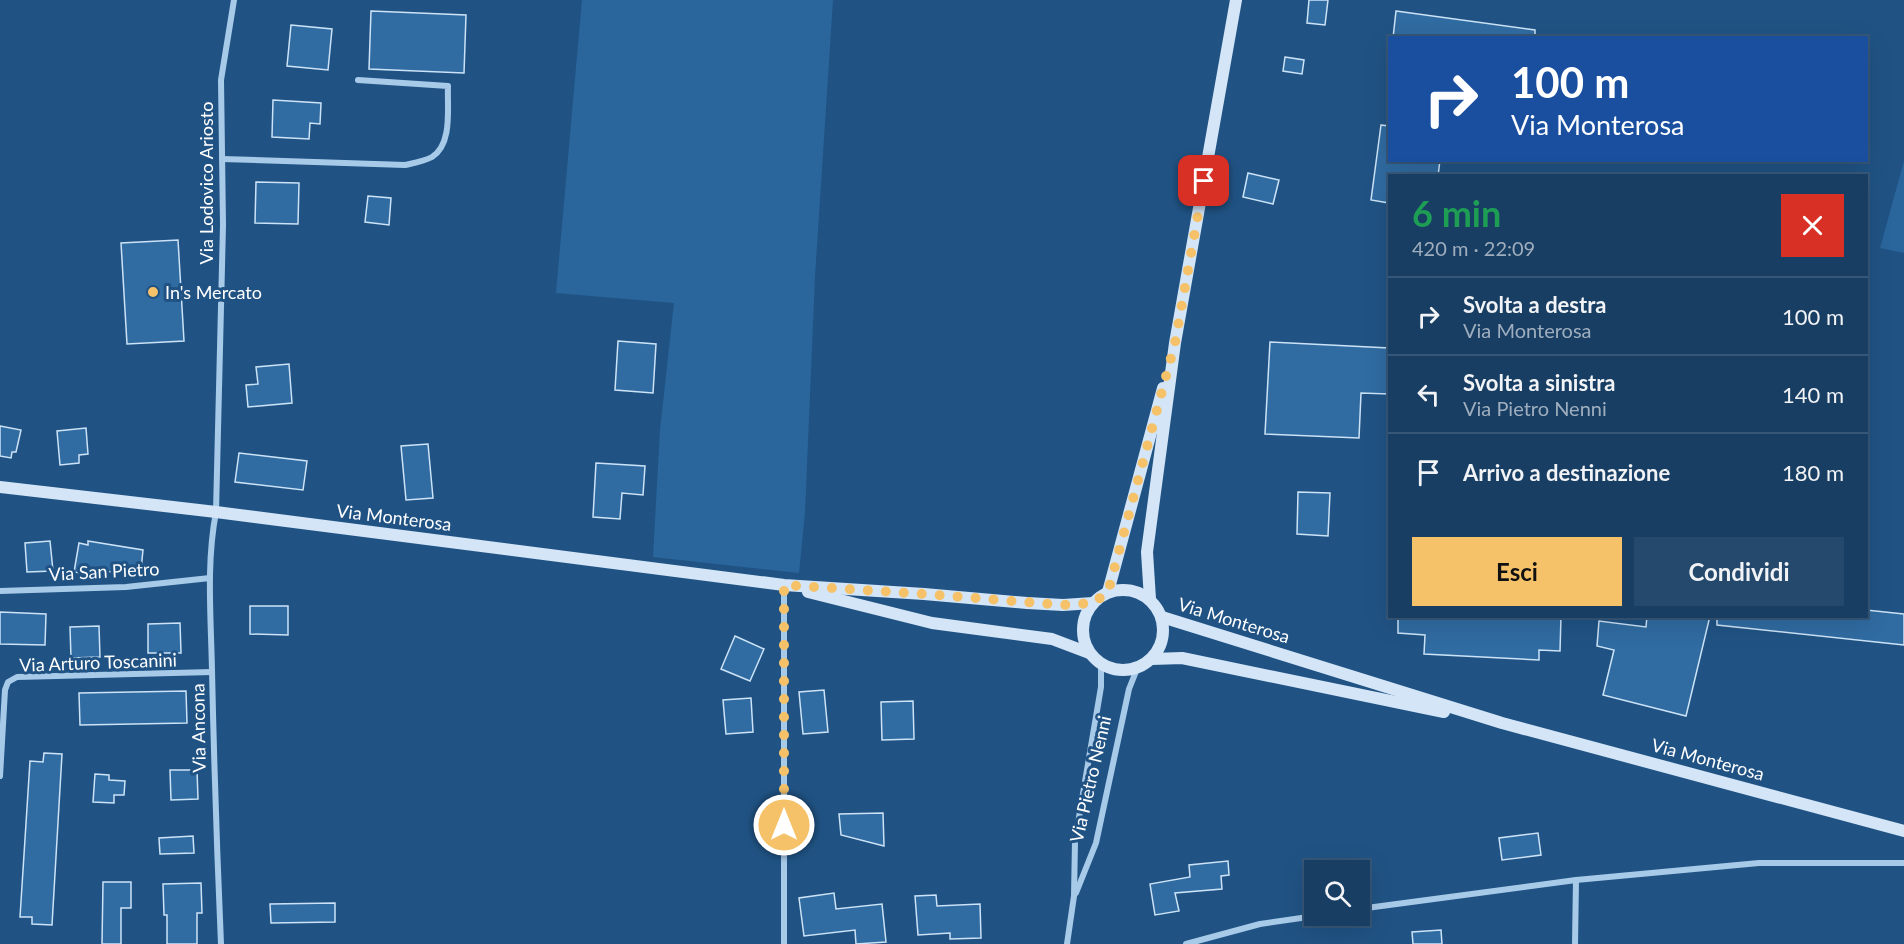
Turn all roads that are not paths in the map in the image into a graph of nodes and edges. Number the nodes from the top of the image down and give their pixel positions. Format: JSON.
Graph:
{"nodes":[{"id":1,"x":234,"y":0,"type":"edge"},
{"id":2,"x":1236,"y":0,"type":"edge"},
{"id":3,"x":358,"y":80,"type":"dead end"},
{"id":4,"x":222,"y":159,"type":"junction"},
{"id":5,"x":1175,"y":343,"type":"junction"},
{"id":6,"x":0,"y":487,"type":"edge"},
{"id":7,"x":216,"y":512,"type":"junction"},
{"id":8,"x":210,"y":578,"type":"junction"},
{"id":9,"x":784,"y":585,"type":"junction"},
{"id":10,"x":0,"y":591,"type":"edge"},
{"id":11,"x":1108,"y":592,"type":"junction"},
{"id":12,"x":1150,"y":599,"type":"junction"},
{"id":13,"x":1093,"y":603,"type":"junction"},
{"id":14,"x":1162,"y":617,"type":"junction"},
{"id":15,"x":1089,"y":653,"type":"junction"},
{"id":16,"x":1152,"y":659,"type":"junction"},
{"id":17,"x":1101,"y":665,"type":"junction"},
{"id":18,"x":1137,"y":669,"type":"junction"},
{"id":19,"x":212,"y":672,"type":"junction"},
{"id":20,"x":1502,"y":723,"type":"junction"},
{"id":21,"x":0,"y":776,"type":"edge"},
{"id":22,"x":1904,"y":831,"type":"edge"},
{"id":23,"x":1904,"y":863,"type":"edge"},
{"id":24,"x":1576,"y":880,"type":"junction"},
{"id":25,"x":1074,"y":896,"type":"junction"},
{"id":26,"x":1370,"y":908,"type":"edge"},
{"id":27,"x":1304,"y":918,"type":"edge"},
{"id":28,"x":221,"y":944,"type":"edge"},
{"id":29,"x":784,"y":944,"type":"edge"},
{"id":30,"x":1067,"y":944,"type":"edge"},
{"id":31,"x":1186,"y":944,"type":"edge"},
{"id":32,"x":1575,"y":944,"type":"edge"}],
"edges":[{"from":1,"to":4,"type":"street","name":"Via Lodovico Ariosto"},
{"from":2,"to":5,"type":"main road"},
{"from":3,"to":4,"type":"street"},
{"from":4,"to":7,"type":"street","name":"Via Lodovico Ariosto"},
{"from":5,"to":11,"type":"main road"},
{"from":5,"to":12,"type":"main road"},
{"from":6,"to":7,"type":"main road","name":"Via Monterosa"},
{"from":7,"to":8,"type":"street","name":"Via Ancona"},
{"from":7,"to":9,"type":"main road","name":"Via Monterosa"},
{"from":8,"to":10,"type":"street","name":"Via San Pietro"},
{"from":8,"to":19,"type":"street","name":"Via Ancona"},
{"from":9,"to":13,"type":"main road","name":"Via Monterosa"},
{"from":9,"to":15,"type":"main road","name":"Via Monterosa"},
{"from":9,"to":29,"type":"street"},
{"from":11,"to":12,"type":"main road"},
{"from":11,"to":13,"type":"main road"},
{"from":12,"to":14,"type":"main road"},
{"from":13,"to":15,"type":"main road"},
{"from":14,"to":16,"type":"main road"},
{"from":14,"to":20,"type":"main road","name":"Via Monterosa"},
{"from":15,"to":17,"type":"main road"},
{"from":16,"to":18,"type":"main road"},
{"from":16,"to":20,"type":"main road","name":"Via Monterosa"},
{"from":17,"to":18,"type":"main road"},
{"from":17,"to":25,"type":"street","name":"Via Pietro Nenni"},
{"from":18,"to":25,"type":"street","name":"Via Pietro Nenni"},
{"from":19,"to":21,"type":"street","name":"Via Arturo Toscanini"},
{"from":19,"to":28,"type":"street","name":"Via Ancona"},
{"from":20,"to":22,"type":"main road","name":"Via Monterosa"},
{"from":23,"to":24,"type":"street"},
{"from":24,"to":26,"type":"street"},
{"from":24,"to":32,"type":"street"},
{"from":25,"to":30,"type":"street","name":"Via Pietro Nenni"},
{"from":27,"to":31,"type":"street"}]}
